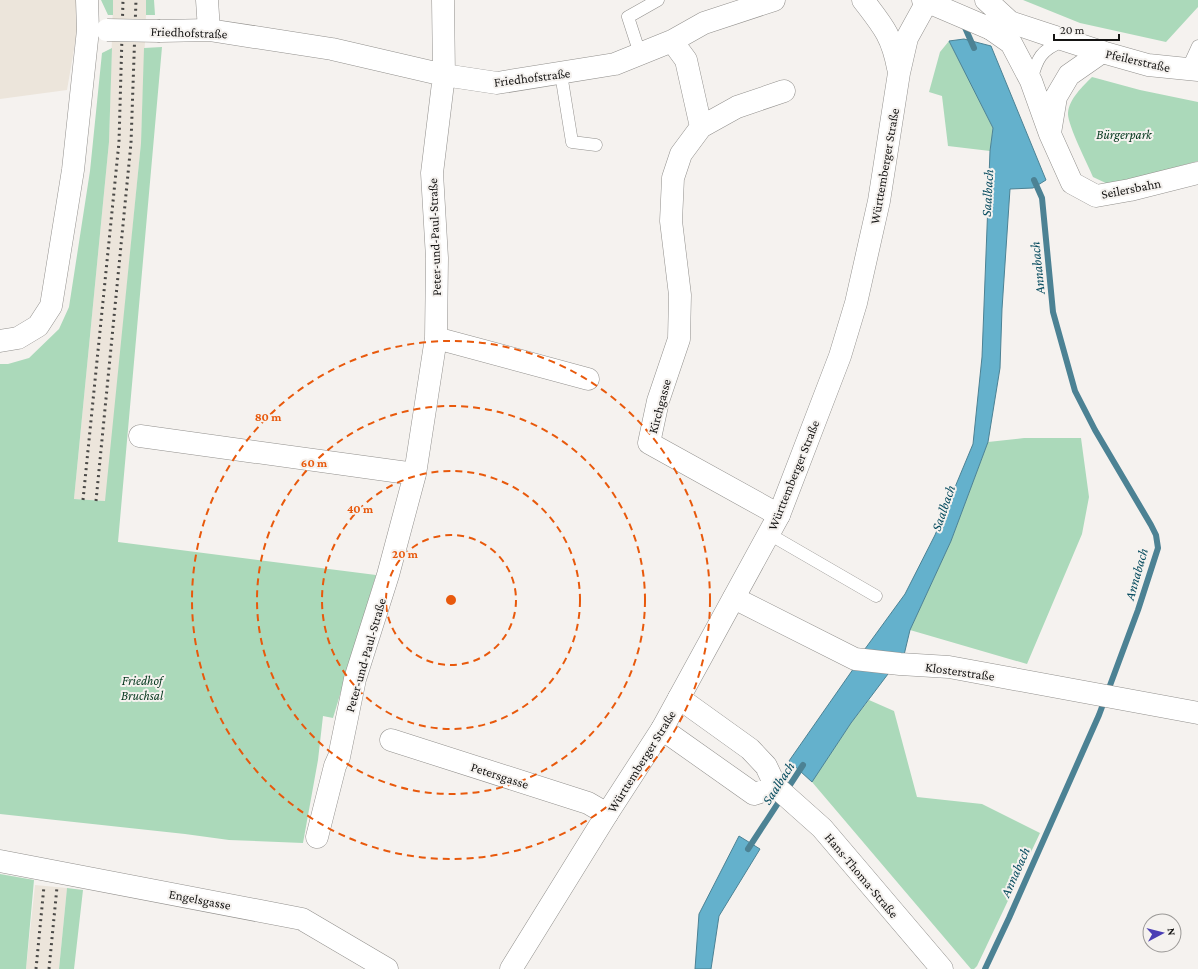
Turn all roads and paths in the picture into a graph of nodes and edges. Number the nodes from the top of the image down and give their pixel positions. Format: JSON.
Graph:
{"nodes":[{"id":1,"x":87,"y":0,"type":"edge"},
{"id":2,"x":207,"y":0,"type":"edge"},
{"id":3,"x":443,"y":0,"type":"edge"},
{"id":4,"x":658,"y":0,"type":"edge"},
{"id":5,"x":774,"y":0,"type":"edge"},
{"id":6,"x":863,"y":0,"type":"edge"},
{"id":7,"x":986,"y":0,"type":"edge"},
{"id":8,"x":927,"y":1,"type":"edge"},
{"id":9,"x":995,"y":25,"type":"junction"},
{"id":10,"x":98,"y":30,"type":"junction"},
{"id":11,"x":209,"y":30,"type":"junction"},
{"id":12,"x":672,"y":40,"type":"junction"},
{"id":13,"x":1065,"y":40,"type":"junction"},
{"id":14,"x":1198,"y":46,"type":"edge"},
{"id":15,"x":1102,"y":52,"type":"junction"},
{"id":16,"x":640,"y":54,"type":"junction"},
{"id":17,"x":1192,"y":70,"type":"edge"},
{"id":18,"x":561,"y":74,"type":"junction"},
{"id":19,"x":900,"y":74,"type":"junction"},
{"id":20,"x":444,"y":75,"type":"junction"},
{"id":21,"x":1030,"y":81,"type":"junction"},
{"id":22,"x":784,"y":91,"type":"dead end"},
{"id":23,"x":701,"y":127,"type":"junction"},
{"id":24,"x":1050,"y":134,"type":"junction"},
{"id":25,"x":596,"y":145,"type":"dead end"},
{"id":26,"x":1198,"y":173,"type":"edge"},
{"id":27,"x":436,"y":338,"type":"junction"},
{"id":28,"x":0,"y":341,"type":"edge"},
{"id":29,"x":588,"y":379,"type":"dead end"},
{"id":30,"x":140,"y":436,"type":"dead end"},
{"id":31,"x":415,"y":474,"type":"junction"},
{"id":32,"x":774,"y":524,"type":"junction"},
{"id":33,"x":876,"y":596,"type":"dead end"},
{"id":34,"x":734,"y":598,"type":"junction"},
{"id":35,"x":680,"y":698,"type":"junction"},
{"id":36,"x":1198,"y":713,"type":"edge"},
{"id":37,"x":662,"y":729,"type":"junction"},
{"id":38,"x":391,"y":740,"type":"dead end"},
{"id":39,"x":776,"y":787,"type":"junction"},
{"id":40,"x":608,"y":814,"type":"junction"},
{"id":41,"x":317,"y":837,"type":"dead end"},
{"id":42,"x":0,"y":861,"type":"edge"},
{"id":43,"x":940,"y":967,"type":"edge"},
{"id":44,"x":387,"y":969,"type":"edge"},
{"id":45,"x":512,"y":969,"type":"edge"}],
"edges":[{"from":1,"to":10,"type":"street"},
{"from":2,"to":11,"type":"street"},
{"from":3,"to":20,"type":"street","name":"Peter-und-Paul-Straße"},
{"from":4,"to":16,"type":"lane"},
{"from":5,"to":12,"type":"street","name":"Friedhofstraße"},
{"from":6,"to":19,"type":"street"},
{"from":7,"to":9,"type":"street","name":"Pfeilerstraße"},
{"from":8,"to":9,"type":"street","name":"Pfeilerstraße"},
{"from":8,"to":19,"type":"street","name":"Württemberger Straße"},
{"from":9,"to":13,"type":"street","name":"Pfeilerstraße"},
{"from":9,"to":21,"type":"street","name":"Seilersbahn"},
{"from":10,"to":11,"type":"street","name":"Friedhofstraße","bridge":true},
{"from":10,"to":28,"type":"street"},
{"from":11,"to":20,"type":"street","name":"Friedhofstraße"},
{"from":12,"to":16,"type":"street","name":"Friedhofstraße"},
{"from":12,"to":23,"type":"street"},
{"from":13,"to":15,"type":"street","name":"Pfeilerstraße"},
{"from":13,"to":21,"type":"lane"},
{"from":14,"to":17,"type":"lane"},
{"from":15,"to":17,"type":"street","name":"Pfeilerstraße"},
{"from":15,"to":24,"type":"street"},
{"from":16,"to":18,"type":"street","name":"Friedhofstraße"},
{"from":18,"to":20,"type":"street","name":"Friedhofstraße"},
{"from":18,"to":25,"type":"lane"},
{"from":19,"to":32,"type":"street","name":"Württemberger Straße"},
{"from":20,"to":27,"type":"street","name":"Peter-und-Paul-Straße"},
{"from":21,"to":24,"type":"street","name":"Seilersbahn"},
{"from":22,"to":23,"type":"street"},
{"from":23,"to":32,"type":"street","name":"Kirchgasse"},
{"from":24,"to":26,"type":"street","name":"Seilersbahn"},
{"from":27,"to":29,"type":"street"},
{"from":27,"to":31,"type":"street","name":"Peter-und-Paul-Straße"},
{"from":30,"to":31,"type":"street"},
{"from":31,"to":41,"type":"street","name":"Peter-und-Paul-Straße"},
{"from":32,"to":33,"type":"lane"},
{"from":32,"to":34,"type":"street","name":"Württemberger Straße"},
{"from":34,"to":35,"type":"street","name":"Württemberger Straße"},
{"from":34,"to":36,"type":"street","name":"Klosterstraße"},
{"from":35,"to":37,"type":"street","name":"Württemberger Straße"},
{"from":35,"to":39,"type":"street","name":"Hans-Thoma-Straße"},
{"from":37,"to":39,"type":"street"},
{"from":37,"to":40,"type":"street","name":"Württemberger Straße"},
{"from":38,"to":40,"type":"street","name":"Petersgasse"},
{"from":39,"to":43,"type":"street","name":"Hans-Thoma-Straße"},
{"from":40,"to":45,"type":"street","name":"Württemberger Straße"},
{"from":42,"to":44,"type":"street","name":"Engelsgasse"}]}
